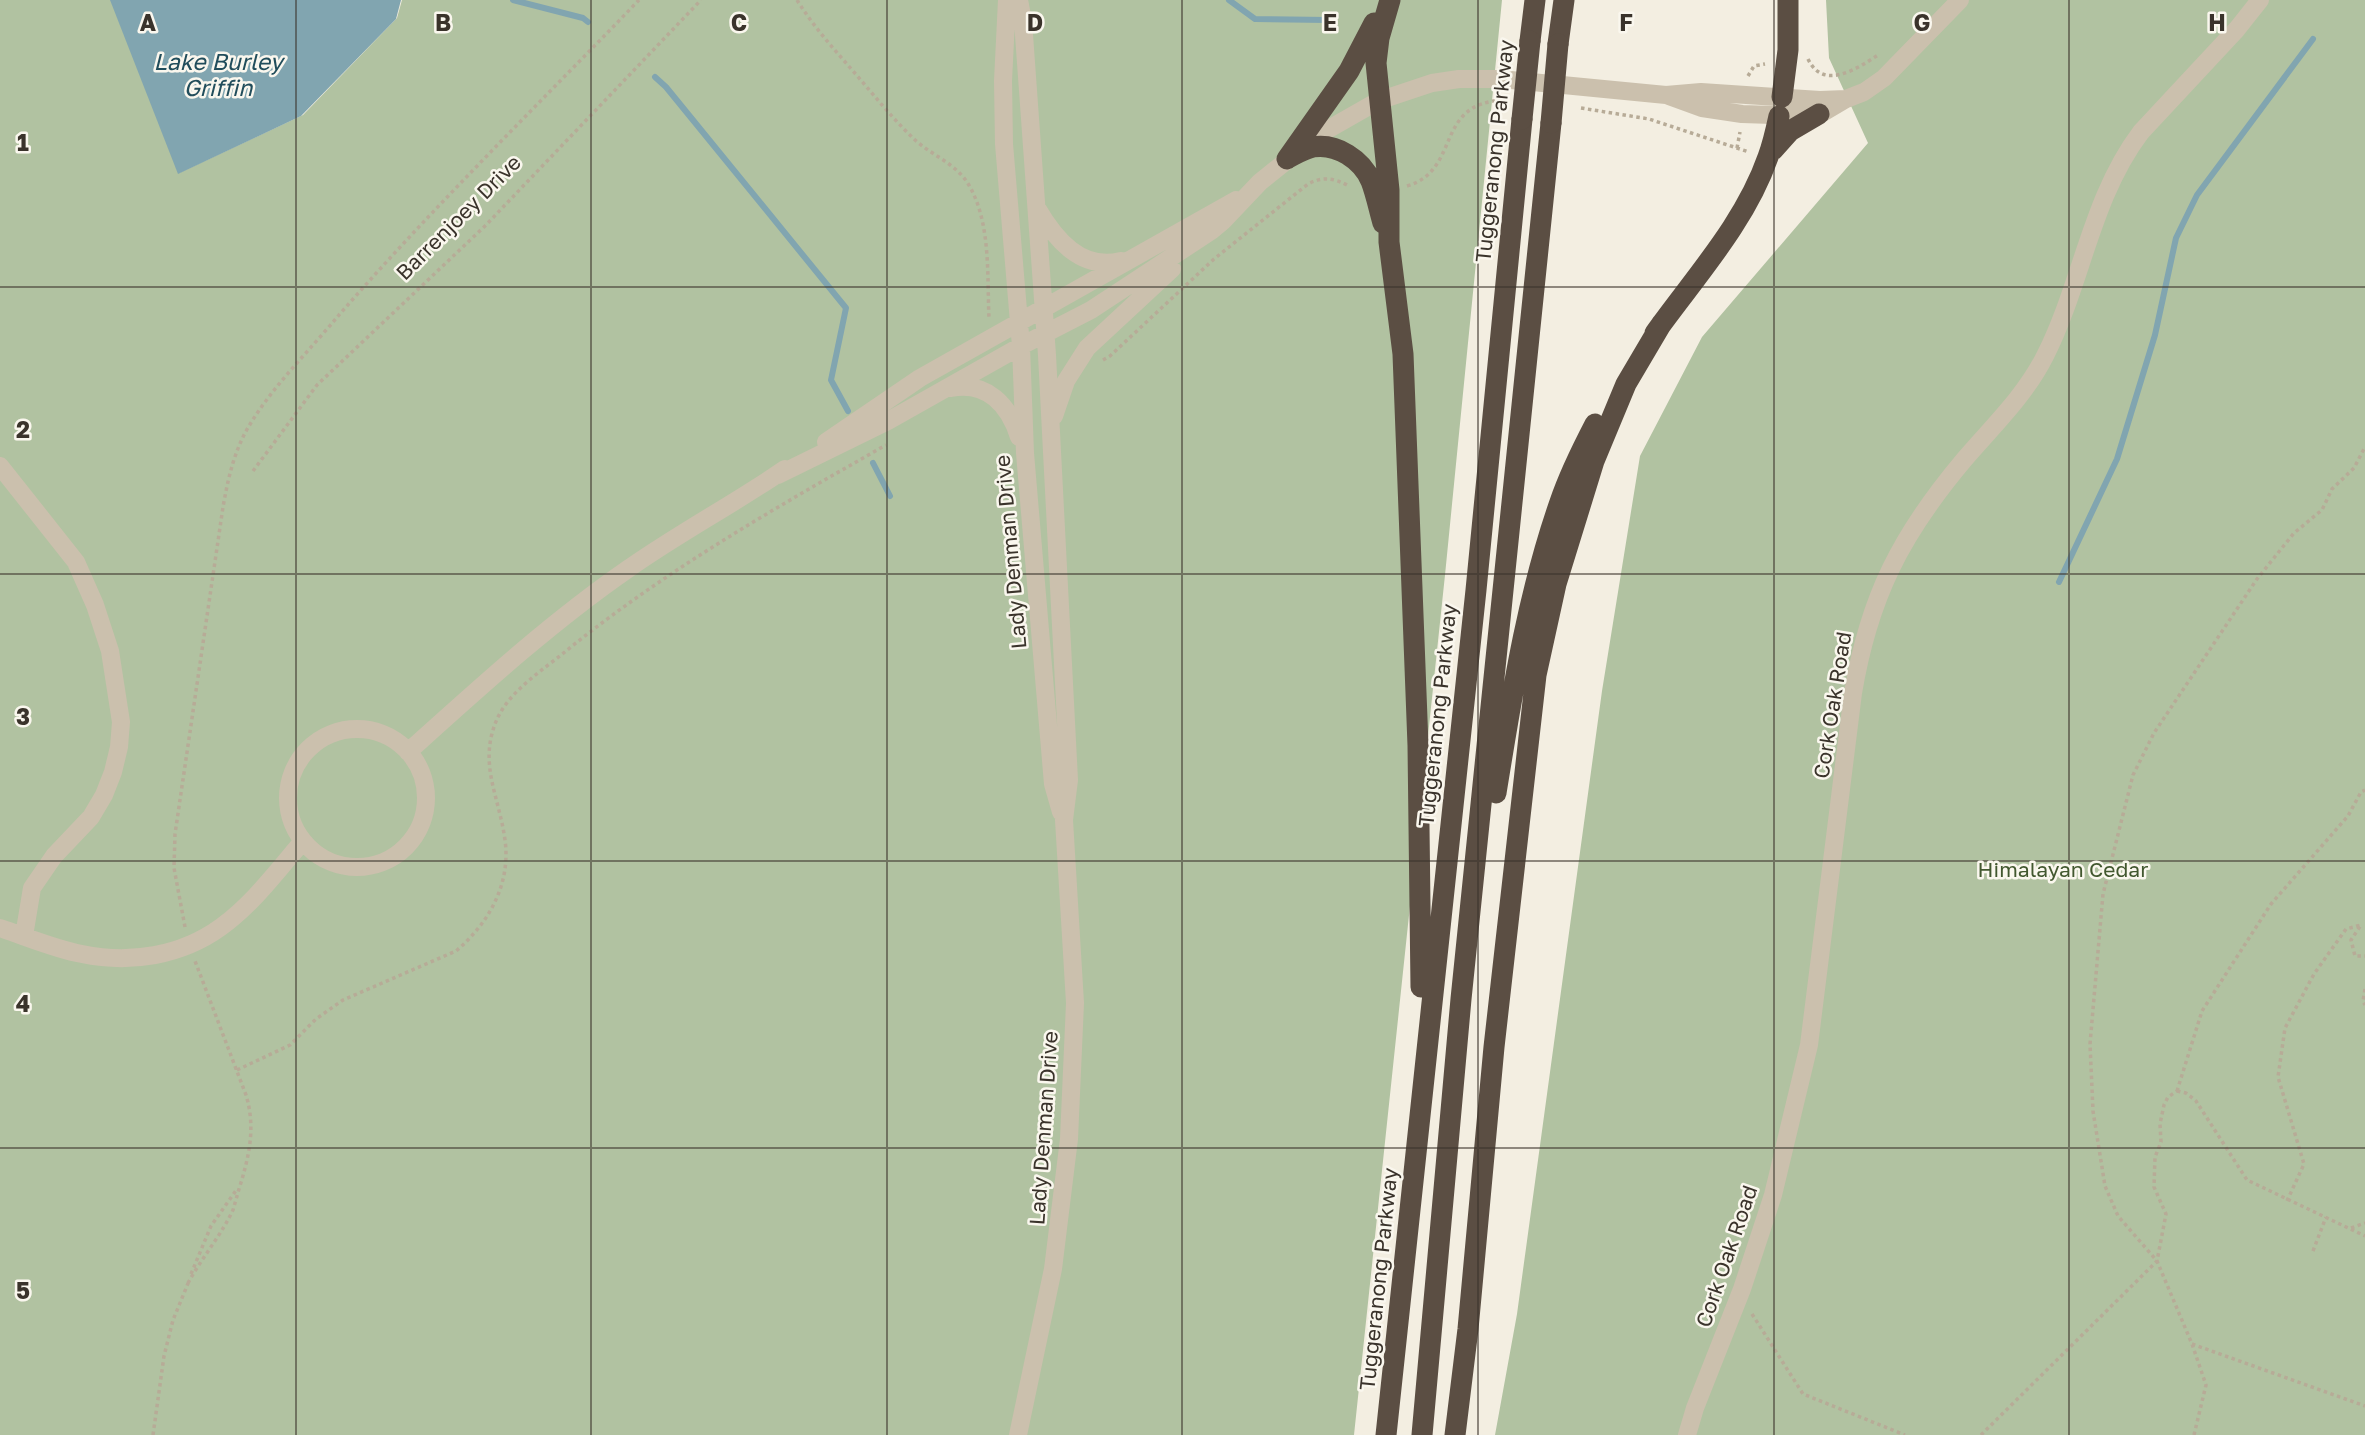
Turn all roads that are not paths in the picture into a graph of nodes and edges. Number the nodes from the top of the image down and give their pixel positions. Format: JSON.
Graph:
{"nodes":[{"id":1,"x":1007,"y":0,"type":"edge"},
{"id":2,"x":1019,"y":0,"type":"edge"},
{"id":3,"x":1387,"y":0,"type":"edge"},
{"id":4,"x":1535,"y":0,"type":"edge"},
{"id":5,"x":1564,"y":0,"type":"edge"},
{"id":6,"x":1787,"y":0,"type":"edge"},
{"id":7,"x":1960,"y":0,"type":"edge"},
{"id":8,"x":2260,"y":0,"type":"edge"},
{"id":9,"x":1846,"y":99,"type":"junction"},
{"id":10,"x":1378,"y":102,"type":"junction"},
{"id":11,"x":1781,"y":106,"type":"junction"},
{"id":12,"x":1819,"y":114,"type":"junction"},
{"id":13,"x":1768,"y":158,"type":"junction"},
{"id":14,"x":1287,"y":159,"type":"junction"},
{"id":15,"x":1260,"y":182,"type":"junction"},
{"id":16,"x":1035,"y":205,"type":"junction"},
{"id":17,"x":1223,"y":221,"type":"junction"},
{"id":18,"x":1389,"y":242,"type":"junction"},
{"id":19,"x":1127,"y":259,"type":"junction"},
{"id":20,"x":1042,"y":307,"type":"junction"},
{"id":21,"x":1019,"y":320,"type":"junction"},
{"id":22,"x":1662,"y":323,"type":"junction"},
{"id":23,"x":1045,"y":333,"type":"junction"},
{"id":24,"x":1021,"y":346,"type":"junction"},
{"id":25,"x":942,"y":391,"type":"junction"},
{"id":26,"x":1050,"y":427,"type":"junction"},
{"id":27,"x":1025,"y":453,"type":"junction"},
{"id":28,"x":0,"y":466,"type":"edge"},
{"id":29,"x":778,"y":475,"type":"junction"},
{"id":30,"x":408,"y":752,"type":"junction"},
{"id":31,"x":1063,"y":820,"type":"junction"},
{"id":32,"x":303,"y":841,"type":"junction"},
{"id":33,"x":0,"y":928,"type":"edge"},
{"id":34,"x":23,"y":936,"type":"junction"},
{"id":35,"x":1461,"y":999,"type":"junction"},
{"id":36,"x":1420,"y":1119,"type":"junction"},
{"id":37,"x":1018,"y":1435,"type":"edge"},
{"id":38,"x":1386,"y":1435,"type":"edge"},
{"id":39,"x":1422,"y":1435,"type":"edge"},
{"id":40,"x":1455,"y":1435,"type":"edge"},
{"id":41,"x":1687,"y":1435,"type":"edge"}],
"edges":[{"from":1,"to":21,"type":"street","name":"Lady Denman Drive"},
{"from":2,"to":16,"type":"street","name":"Lady Denman Drive"},
{"from":3,"to":10,"type":"highway"},
{"from":3,"to":14,"type":"highway"},
{"from":4,"to":36,"type":"highway","name":"Tuggeranong Parkway","bridge":true},
{"from":5,"to":35,"type":"highway","bridge":true},
{"from":6,"to":11,"type":"highway"},
{"from":7,"to":9,"type":"street"},
{"from":8,"to":41,"type":"street","name":"Cork Oak Road"},
{"from":9,"to":11,"type":"street"},
{"from":9,"to":12,"type":"street"},
{"from":10,"to":11,"type":"street"},
{"from":10,"to":14,"type":"street"},
{"from":10,"to":18,"type":"highway"},
{"from":11,"to":12,"type":"street"},
{"from":11,"to":13,"type":"highway"},
{"from":12,"to":13,"type":"highway"},
{"from":13,"to":22,"type":"highway"},
{"from":14,"to":15,"type":"street"},
{"from":14,"to":18,"type":"highway"},
{"from":15,"to":17,"type":"street"},
{"from":15,"to":19,"type":"street"},
{"from":16,"to":19,"type":"street"},
{"from":16,"to":20,"type":"street","name":"Lady Denman Drive"},
{"from":17,"to":23,"type":"street"},
{"from":17,"to":26,"type":"street"},
{"from":18,"to":36,"type":"highway"},
{"from":19,"to":20,"type":"street"},
{"from":20,"to":21,"type":"street"},
{"from":20,"to":23,"type":"street","name":"Lady Denman Drive"},
{"from":21,"to":24,"type":"street","name":"Lady Denman Drive"},
{"from":21,"to":29,"type":"street"},
{"from":22,"to":35,"type":"highway"},
{"from":22,"to":40,"type":"highway"},
{"from":23,"to":24,"type":"street"},
{"from":23,"to":26,"type":"street","name":"Lady Denman Drive"},
{"from":24,"to":25,"type":"street"},
{"from":24,"to":27,"type":"street","name":"Lady Denman Drive"},
{"from":25,"to":27,"type":"street"},
{"from":25,"to":29,"type":"street"},
{"from":26,"to":31,"type":"street","name":"Lady Denman Drive"},
{"from":27,"to":31,"type":"street","name":"Lady Denman Drive"},
{"from":28,"to":34,"type":"street"},
{"from":29,"to":30,"type":"street"},
{"from":30,"to":32,"type":"street"},
{"from":30,"to":32,"type":"street"},
{"from":31,"to":37,"type":"street","name":"Lady Denman Drive"},
{"from":32,"to":34,"type":"street"},
{"from":33,"to":34,"type":"street"},
{"from":35,"to":39,"type":"highway"},
{"from":36,"to":38,"type":"highway","name":"Tuggeranong Parkway"}]}
